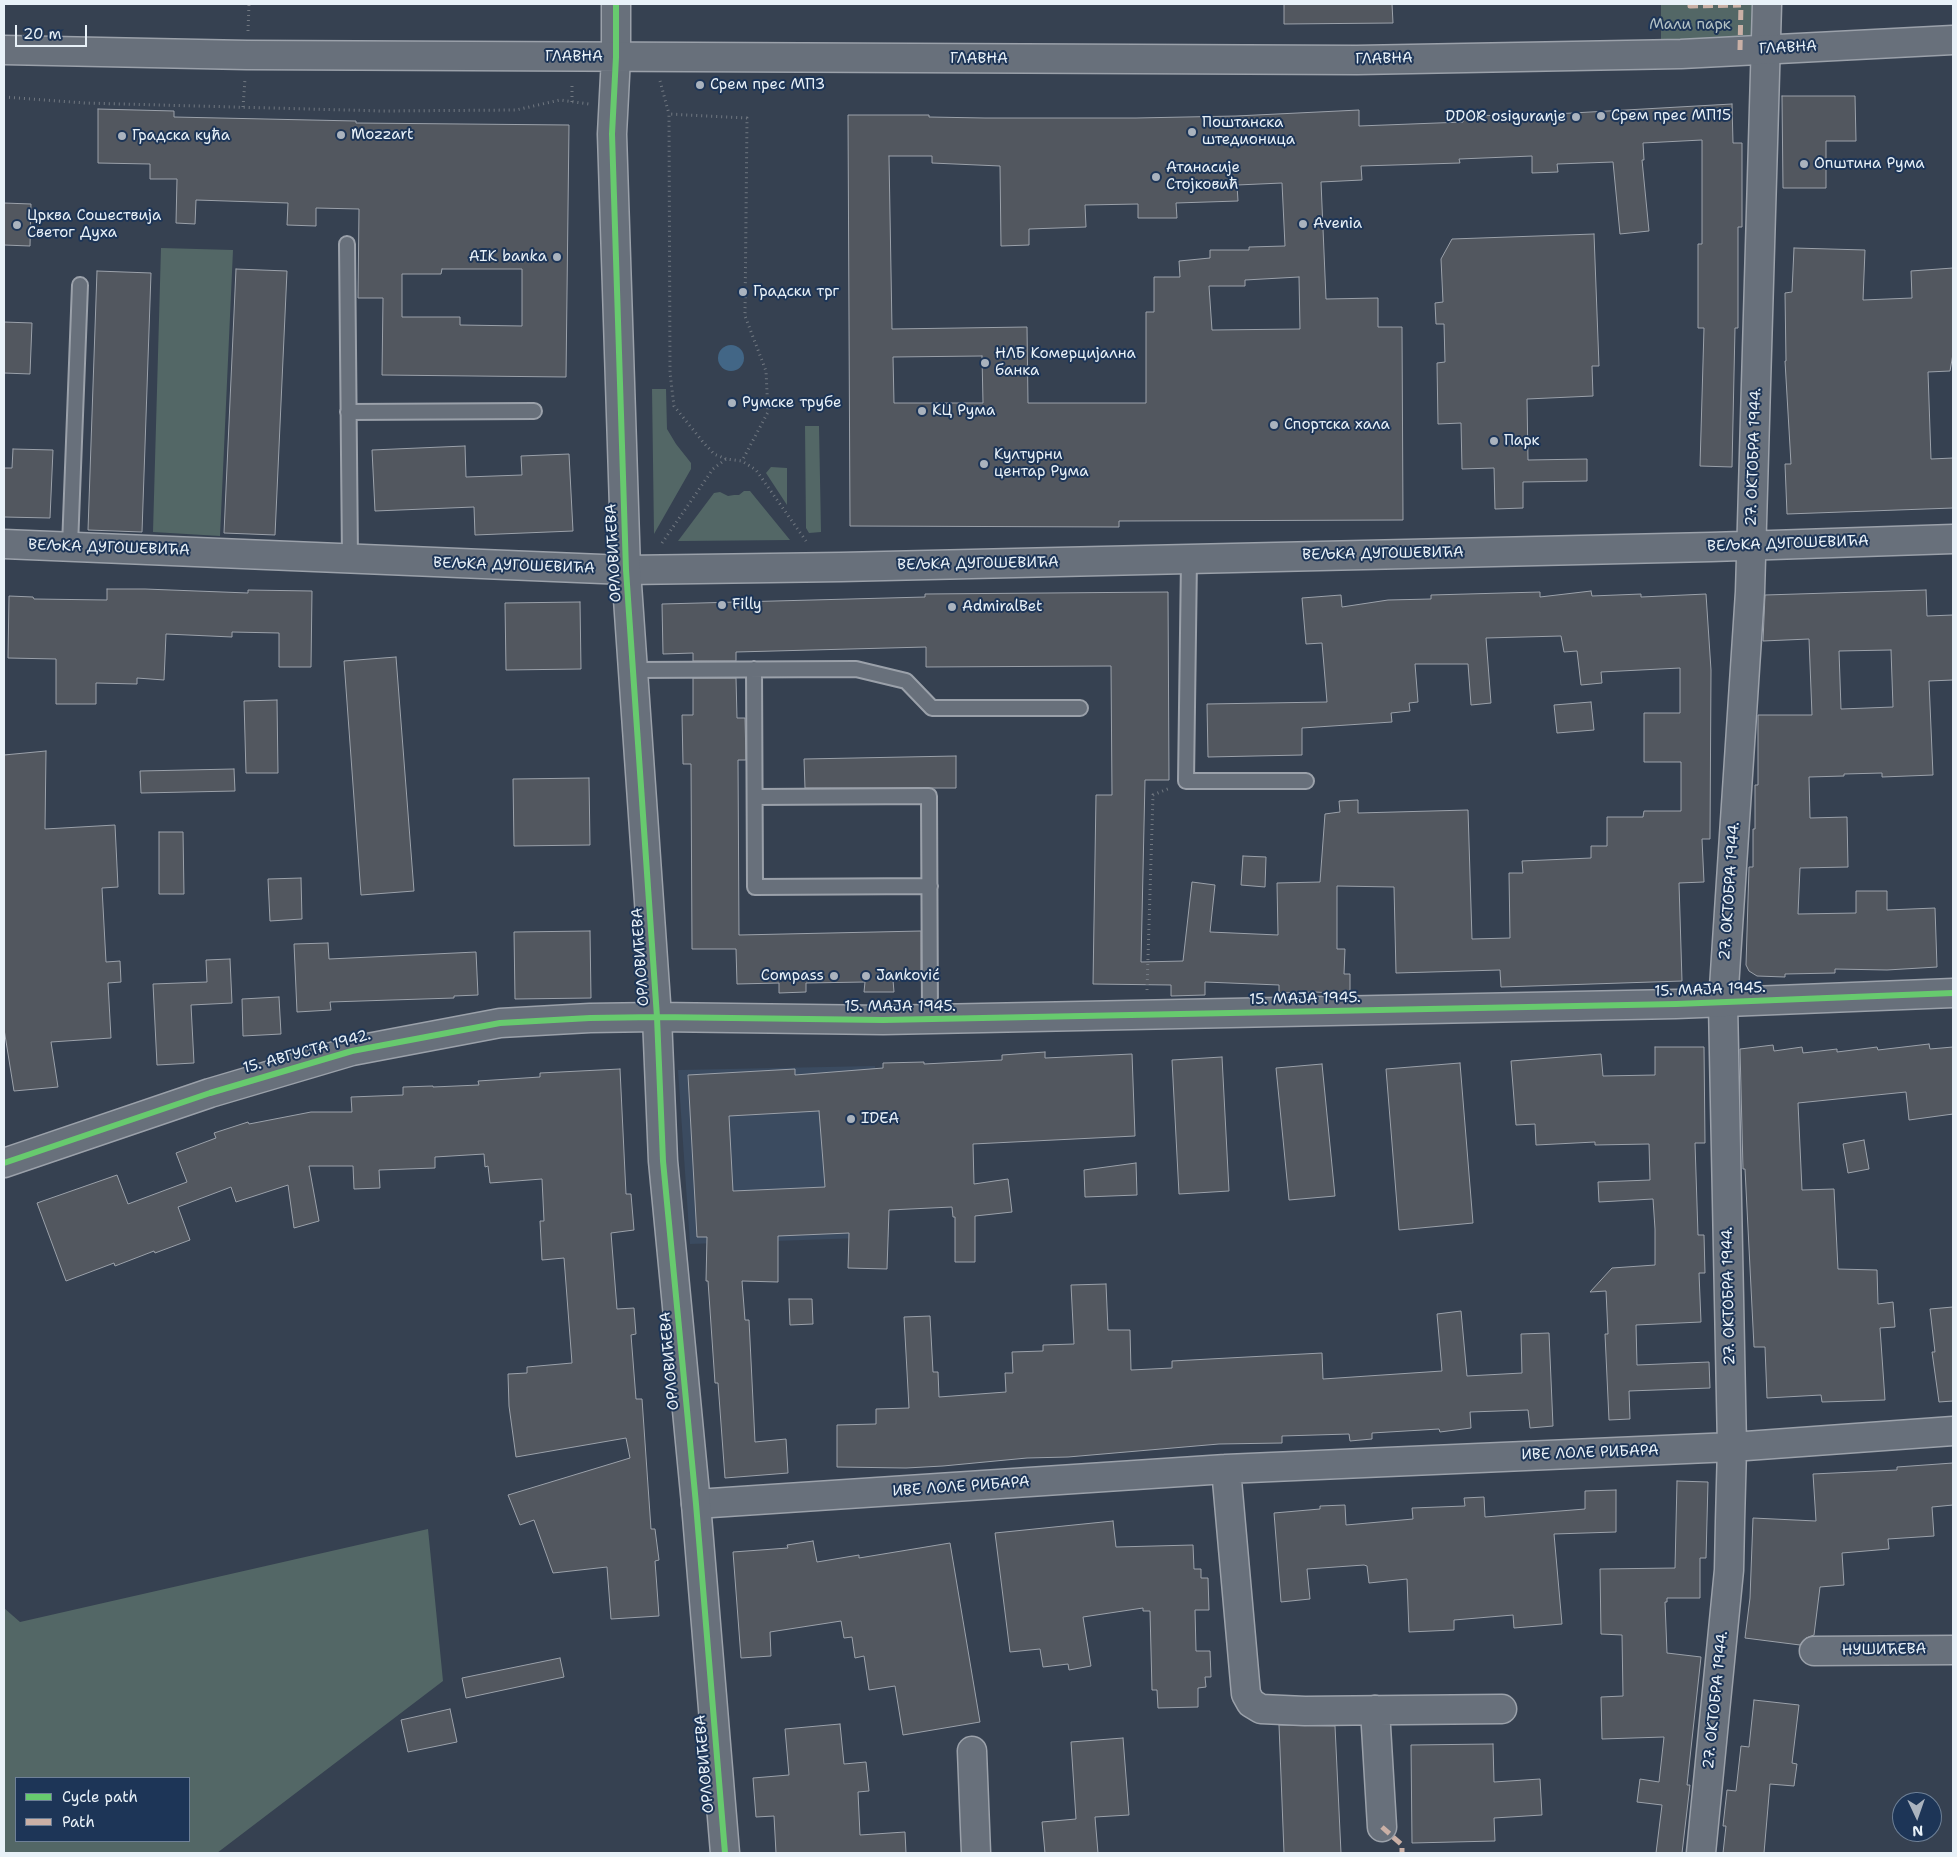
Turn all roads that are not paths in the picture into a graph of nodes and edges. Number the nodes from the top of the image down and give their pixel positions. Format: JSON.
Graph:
{"nodes":[{"id":1,"x":616,"y":4,"type":"edge"},
{"id":2,"x":1767,"y":4,"type":"edge"},
{"id":3,"x":1953,"y":40,"type":"edge"},
{"id":4,"x":1766,"y":49,"type":"junction"},
{"id":5,"x":4,"y":50,"type":"edge"},
{"id":6,"x":616,"y":57,"type":"junction"},
{"id":7,"x":347,"y":244,"type":"dead end"},
{"id":8,"x":80,"y":285,"type":"dead end"},
{"id":9,"x":534,"y":410,"type":"dead end"},
{"id":10,"x":348,"y":412,"type":"junction"},
{"id":11,"x":1953,"y":538,"type":"edge"},
{"id":12,"x":4,"y":544,"type":"edge"},
{"id":13,"x":70,"y":546,"type":"junction"},
{"id":14,"x":1752,"y":546,"type":"junction"},
{"id":15,"x":350,"y":559,"type":"junction"},
{"id":16,"x":1189,"y":559,"type":"junction"},
{"id":17,"x":638,"y":569,"type":"junction"},
{"id":18,"x":754,"y":669,"type":"junction"},
{"id":19,"x":633,"y":670,"type":"junction"},
{"id":20,"x":1080,"y":708,"type":"dead end"},
{"id":21,"x":1306,"y":781,"type":"dead end"},
{"id":22,"x":755,"y":797,"type":"junction"},
{"id":23,"x":930,"y":886,"type":"junction"},
{"id":24,"x":1953,"y":993,"type":"edge"},
{"id":25,"x":1723,"y":1003,"type":"junction"},
{"id":26,"x":657,"y":1017,"type":"junction"},
{"id":27,"x":930,"y":1020,"type":"junction"},
{"id":28,"x":4,"y":1163,"type":"edge"},
{"id":29,"x":1953,"y":1430,"type":"edge"},
{"id":30,"x":1732,"y":1447,"type":"junction"},
{"id":31,"x":1226,"y":1469,"type":"junction"},
{"id":32,"x":696,"y":1504,"type":"junction"},
{"id":33,"x":1953,"y":1650,"type":"edge"},
{"id":34,"x":1814,"y":1651,"type":"dead end"},
{"id":35,"x":1502,"y":1709,"type":"dead end"},
{"id":36,"x":1374,"y":1710,"type":"junction"},
{"id":37,"x":972,"y":1751,"type":"dead end"},
{"id":38,"x":1382,"y":1828,"type":"dead end"},
{"id":39,"x":725,"y":1853,"type":"edge"},
{"id":40,"x":976,"y":1853,"type":"edge"},
{"id":41,"x":1701,"y":1853,"type":"edge"}],
"edges":[{"from":1,"to":6,"type":"street","name":"ОРЛОВИЋЕВА"},
{"from":2,"to":4,"type":"street","name":"27. ОКТОБРА 1944."},
{"from":3,"to":4,"type":"street","name":"ГЛАВНА"},
{"from":4,"to":6,"type":"street","name":"ГЛАВНА"},
{"from":4,"to":14,"type":"street","name":"27. ОКТОБРА 1944."},
{"from":5,"to":6,"type":"street","name":"ГЛАВНА"},
{"from":6,"to":17,"type":"street","name":"ОРЛОВИЋЕВА"},
{"from":7,"to":10,"type":"lane"},
{"from":8,"to":13,"type":"lane"},
{"from":9,"to":10,"type":"lane"},
{"from":10,"to":15,"type":"lane"},
{"from":11,"to":14,"type":"street","name":"ВЕЉКА ДУГОШЕВИЋА"},
{"from":12,"to":13,"type":"street","name":"ВЕЉКА ДУГОШЕВИЋА"},
{"from":13,"to":15,"type":"street","name":"ВЕЉКА ДУГОШЕВИЋА"},
{"from":14,"to":16,"type":"street","name":"ВЕЉКА ДУГОШЕВИЋА"},
{"from":14,"to":25,"type":"street","name":"27. ОКТОБРА 1944."},
{"from":15,"to":17,"type":"street","name":"ВЕЉКА ДУГОШЕВИЋА"},
{"from":16,"to":17,"type":"street","name":"ВЕЉКА ДУГОШЕВИЋА"},
{"from":16,"to":21,"type":"lane"},
{"from":17,"to":19,"type":"street","name":"ОРЛОВИЋЕВА"},
{"from":18,"to":19,"type":"lane"},
{"from":18,"to":20,"type":"lane"},
{"from":18,"to":22,"type":"lane"},
{"from":19,"to":26,"type":"street","name":"ОРЛОВИЋЕВА"},
{"from":22,"to":23,"type":"lane"},
{"from":22,"to":23,"type":"lane"},
{"from":23,"to":27,"type":"lane"},
{"from":24,"to":25,"type":"street","name":"15. МАЈА 1945."},
{"from":25,"to":27,"type":"street","name":"15. МАЈА 1945."},
{"from":25,"to":30,"type":"street","name":"27. ОКТОБРА 1944."},
{"from":26,"to":27,"type":"street","name":"15. МАЈА 1945."},
{"from":26,"to":28,"type":"street","name":"15. АВГУСТА 1942."},
{"from":26,"to":32,"type":"street","name":"ОРЛОВИЋЕВА"},
{"from":29,"to":30,"type":"street","name":"ИВЕ ЛОЛЕ РИБАРА"},
{"from":30,"to":31,"type":"street","name":"ИВЕ ЛОЛЕ РИБАРА"},
{"from":30,"to":41,"type":"street","name":"27. ОКТОБРА 1944."},
{"from":31,"to":32,"type":"street","name":"ИВЕ ЛОЛЕ РИБАРА"},
{"from":31,"to":36,"type":"street"},
{"from":32,"to":39,"type":"street","name":"ОРЛОВИЋЕВА"},
{"from":33,"to":34,"type":"street","name":"НУШИЋЕВА"},
{"from":35,"to":36,"type":"street"},
{"from":36,"to":38,"type":"street"},
{"from":37,"to":40,"type":"street"}]}
